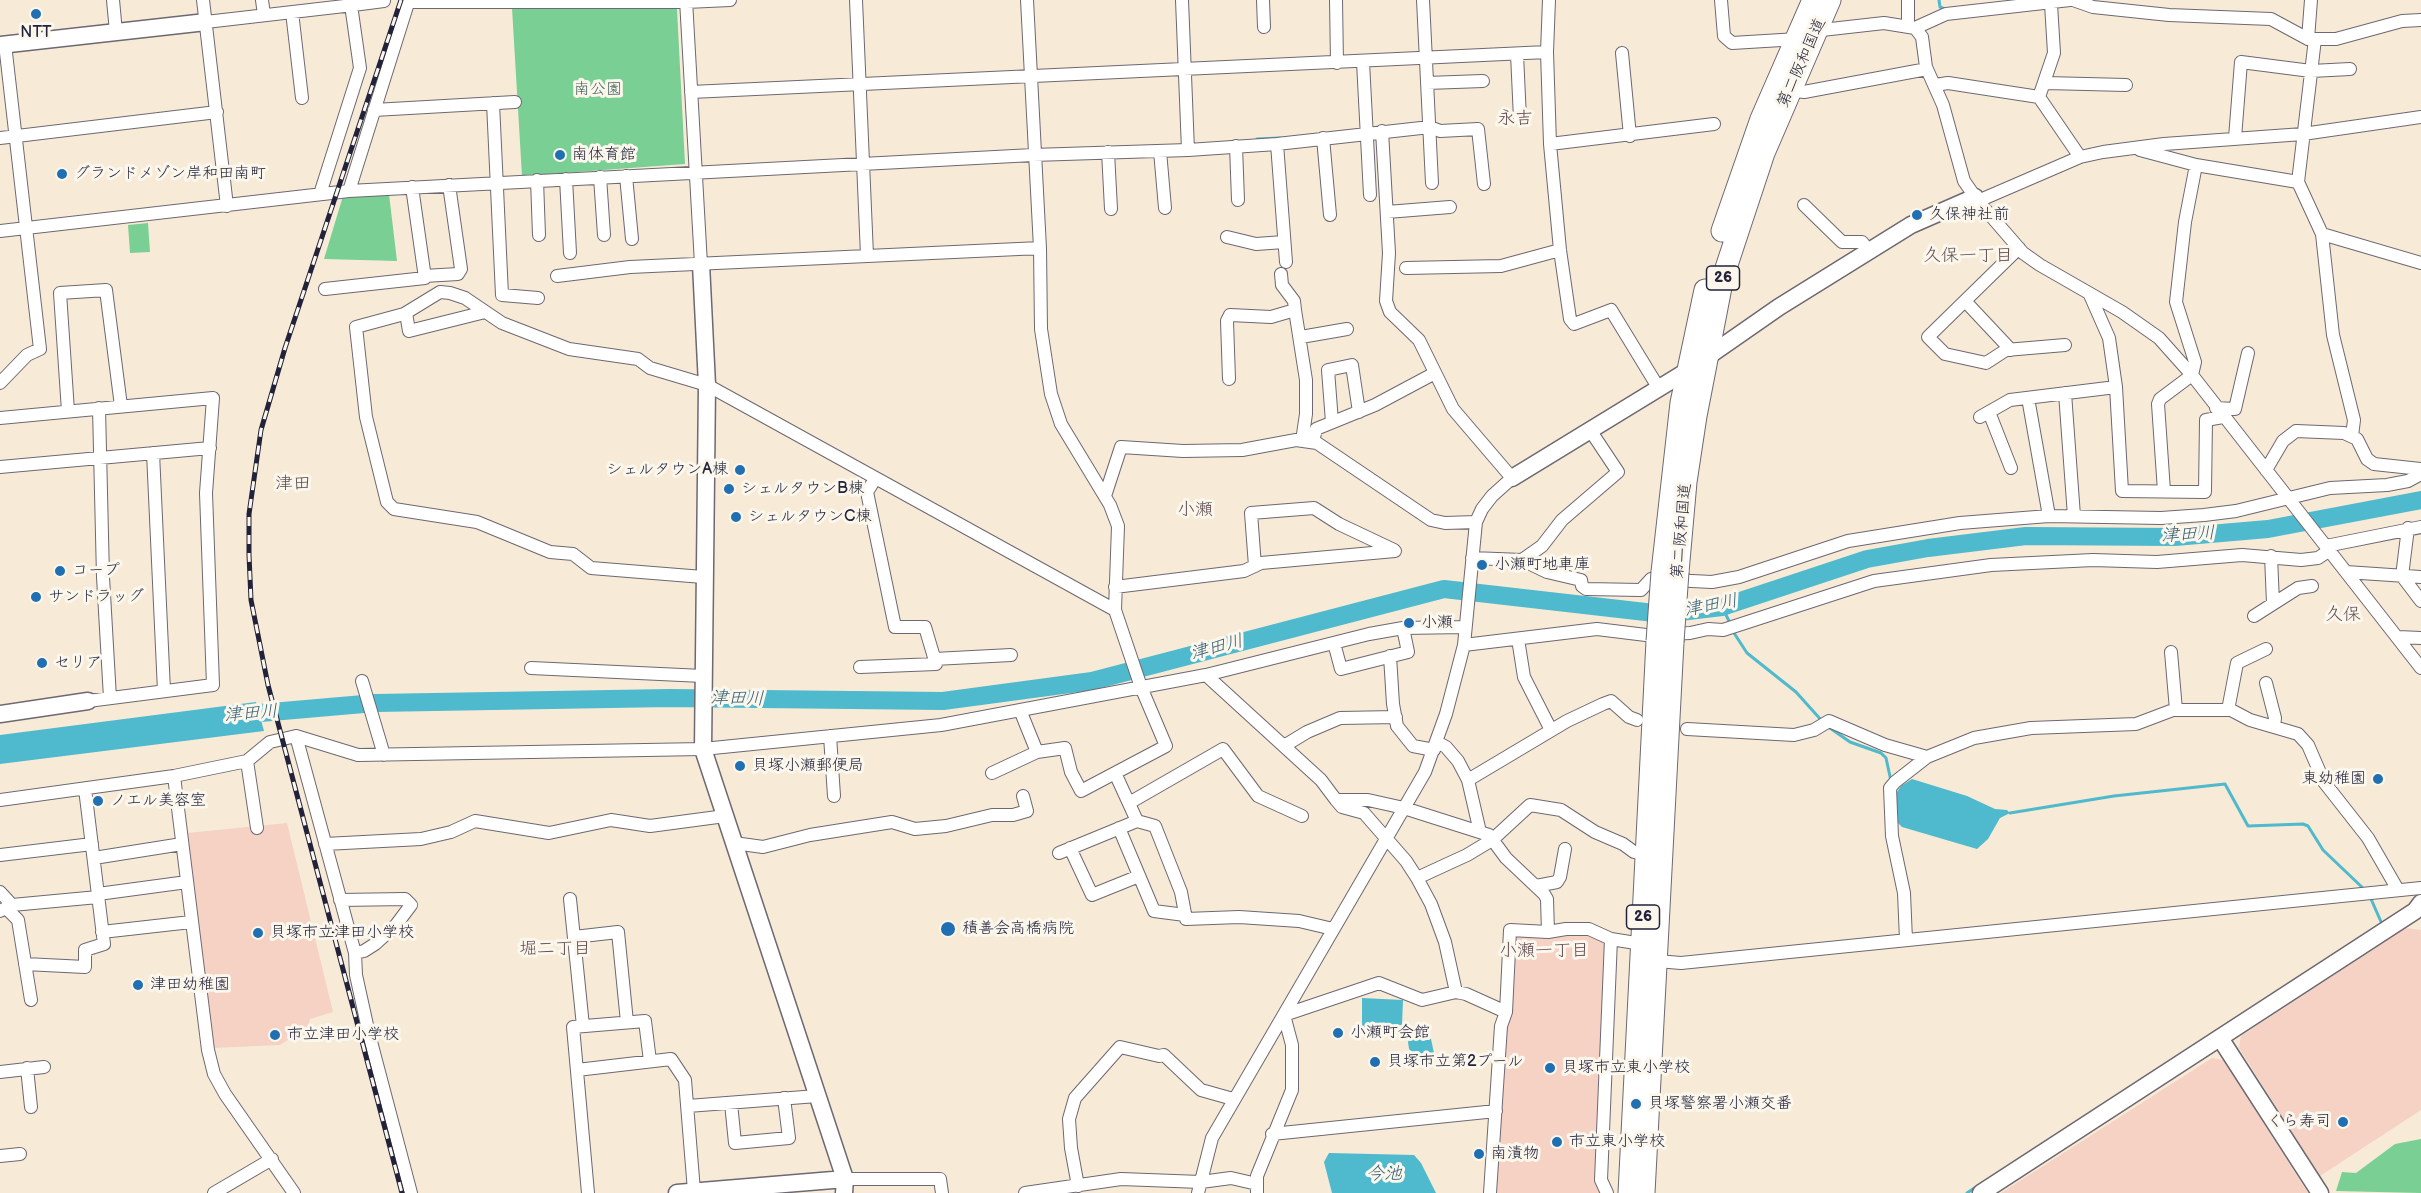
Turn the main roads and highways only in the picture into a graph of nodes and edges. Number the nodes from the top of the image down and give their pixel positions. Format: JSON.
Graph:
{"nodes":[{"id":1,"x":1814,"y":0,"type":"edge"},
{"id":2,"x":1830,"y":0,"type":"edge"},
{"id":3,"x":1670,"y":572,"type":"junction"},
{"id":4,"x":1665,"y":641,"type":"junction"},
{"id":5,"x":1629,"y":1193,"type":"edge"},
{"id":6,"x":1644,"y":1193,"type":"edge"}],
"edges":[{"from":1,"to":3,"type":"highway","name":"第二阪和国道","number":"26"},
{"from":2,"to":3,"type":"highway","name":"第二阪和国道","number":"26"},
{"from":3,"to":4,"type":"highway","name":"第二阪和国道","number":"26","bridge":true},
{"from":4,"to":5,"type":"highway","name":"第二阪和国道","number":"26"},
{"from":4,"to":6,"type":"highway","name":"第二阪和国道","number":"26"}]}
